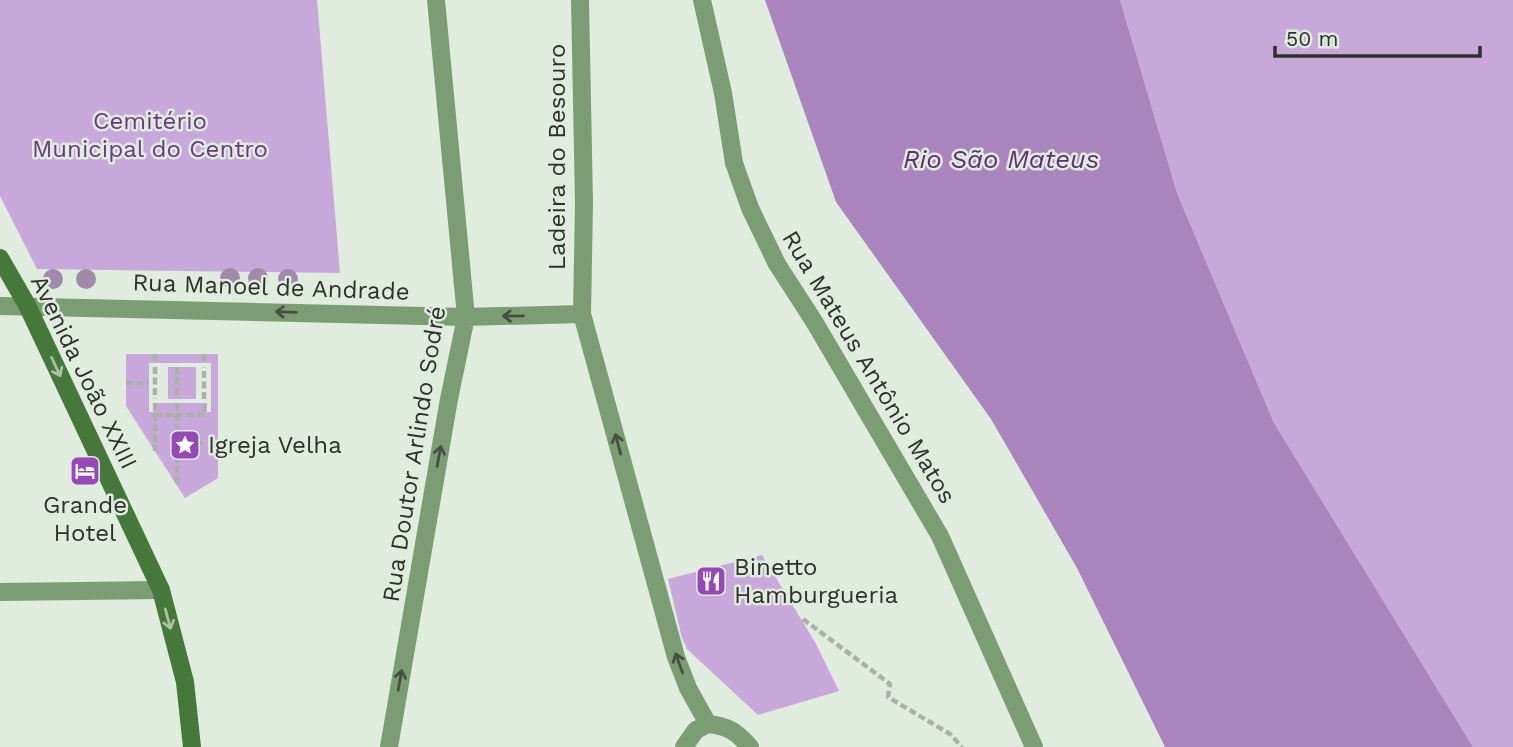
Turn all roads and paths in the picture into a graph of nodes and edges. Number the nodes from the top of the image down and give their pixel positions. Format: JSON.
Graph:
{"nodes":[{"id":1,"x":436,"y":0,"type":"edge"},
{"id":2,"x":580,"y":0,"type":"edge"},
{"id":3,"x":702,"y":0,"type":"edge"},
{"id":4,"x":0,"y":258,"type":"edge"},
{"id":5,"x":27,"y":305,"type":"junction"},
{"id":6,"x":0,"y":306,"type":"edge"},
{"id":7,"x":582,"y":314,"type":"junction"},
{"id":8,"x":466,"y":317,"type":"junction"},
{"id":9,"x":155,"y":354,"type":"dead end"},
{"id":10,"x":204,"y":354,"type":"dead end"},
{"id":11,"x":177,"y":367,"type":"dead end"},
{"id":12,"x":126,"y":383,"type":"dead end"},
{"id":13,"x":152,"y":383,"type":"junction"},
{"id":14,"x":155,"y":415,"type":"junction"},
{"id":15,"x":177,"y":415,"type":"junction"},
{"id":16,"x":178,"y":443,"type":"junction"},
{"id":17,"x":203,"y":443,"type":"dead end"},
{"id":18,"x":155,"y":451,"type":"dead end"},
{"id":19,"x":177,"y":486,"type":"dead end"},
{"id":20,"x":161,"y":590,"type":"junction"},
{"id":21,"x":0,"y":592,"type":"edge"},
{"id":22,"x":803,"y":619,"type":"dead end"},
{"id":23,"x":708,"y":724,"type":"junction"},
{"id":24,"x":192,"y":747,"type":"edge"},
{"id":25,"x":389,"y":747,"type":"edge"},
{"id":26,"x":684,"y":747,"type":"edge"},
{"id":27,"x":750,"y":747,"type":"edge"},
{"id":28,"x":961,"y":747,"type":"edge"},
{"id":29,"x":1034,"y":747,"type":"edge"}],
"edges":[{"from":1,"to":8,"type":"street","name":"Rua Doutor Arlindo Sodré"},
{"from":2,"to":7,"type":"street","name":"Ladeira do Besouro"},
{"from":3,"to":29,"type":"street","name":"Rua Mateus Antônio Matos"},
{"from":4,"to":5,"type":"street","name":"Avenida João XXIII"},
{"from":5,"to":6,"type":"street","name":"Rua Manoel de Andrade"},
{"from":8,"to":5,"type":"street","name":"Rua Manoel de Andrade","one_way":true},
{"from":5,"to":20,"type":"street","name":"Avenida João XXIII","one_way":true},
{"from":7,"to":8,"type":"street","name":"Rua Manoel de Andrade","one_way":true},
{"from":23,"to":7,"type":"street","name":"Ladeira do Besouro","one_way":true},
{"from":25,"to":8,"type":"street","name":"Rua Doutor Arlindo Sodré","one_way":true},
{"from":9,"to":13,"type":"path"},
{"from":10,"to":15,"type":"path"},
{"from":11,"to":15,"type":"path"},
{"from":12,"to":13,"type":"path"},
{"from":13,"to":14,"type":"path"},
{"from":14,"to":15,"type":"path"},
{"from":14,"to":18,"type":"path"},
{"from":15,"to":16,"type":"path"},
{"from":16,"to":17,"type":"path"},
{"from":16,"to":19,"type":"path"},
{"from":20,"to":21,"type":"street"},
{"from":20,"to":24,"type":"street","name":"Avenida João XXIII","one_way":true},
{"from":22,"to":28,"type":"path"},
{"from":23,"to":26,"type":"street"},
{"from":23,"to":27,"type":"street"}]}
